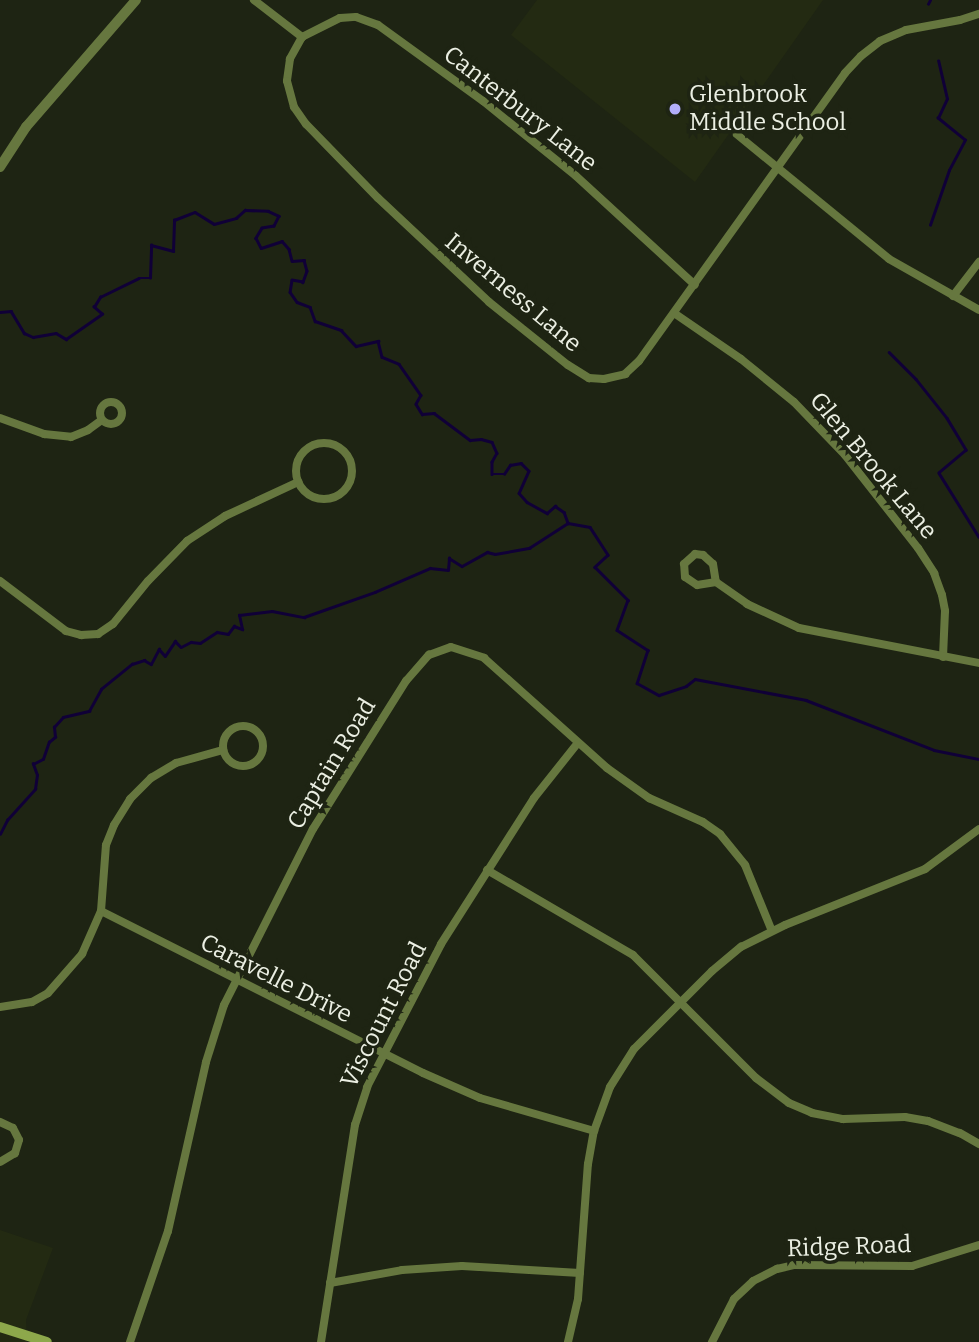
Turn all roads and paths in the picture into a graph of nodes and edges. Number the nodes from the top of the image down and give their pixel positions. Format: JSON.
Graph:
{"nodes":[{"id":1,"x":136,"y":0,"type":"edge"},
{"id":2,"x":254,"y":0,"type":"edge"},
{"id":3,"x":979,"y":14,"type":"edge"},
{"id":4,"x":302,"y":37,"type":"junction"},
{"id":5,"x":734,"y":132,"type":"dead end"},
{"id":6,"x":0,"y":167,"type":"edge"},
{"id":7,"x":778,"y":168,"type":"junction"},
{"id":8,"x":979,"y":261,"type":"edge"},
{"id":9,"x":695,"y":285,"type":"junction"},
{"id":10,"x":953,"y":296,"type":"junction"},
{"id":11,"x":979,"y":310,"type":"edge"},
{"id":12,"x":674,"y":313,"type":"junction"},
{"id":13,"x":0,"y":418,"type":"edge"},
{"id":14,"x":102,"y":420,"type":"dead end"},
{"id":15,"x":298,"y":482,"type":"junction"},
{"id":16,"x":0,"y":581,"type":"edge"},
{"id":17,"x":716,"y":582,"type":"junction"},
{"id":18,"x":943,"y":656,"type":"junction"},
{"id":19,"x":979,"y":663,"type":"edge"},
{"id":20,"x":578,"y":744,"type":"junction"},
{"id":21,"x":223,"y":750,"type":"junction"},
{"id":22,"x":979,"y":829,"type":"edge"},
{"id":23,"x":487,"y":870,"type":"junction"},
{"id":24,"x":101,"y":911,"type":"junction"},
{"id":25,"x":772,"y":931,"type":"junction"},
{"id":26,"x":236,"y":980,"type":"junction"},
{"id":27,"x":681,"y":1000,"type":"junction"},
{"id":28,"x":0,"y":1007,"type":"edge"},
{"id":29,"x":383,"y":1055,"type":"junction"},
{"id":30,"x":0,"y":1122,"type":"edge"},
{"id":31,"x":594,"y":1131,"type":"junction"},
{"id":32,"x":979,"y":1144,"type":"edge"},
{"id":33,"x":0,"y":1162,"type":"edge"},
{"id":34,"x":979,"y":1245,"type":"edge"},
{"id":35,"x":580,"y":1273,"type":"junction"},
{"id":36,"x":330,"y":1283,"type":"junction"},
{"id":37,"x":0,"y":1327,"type":"edge"},
{"id":38,"x":27,"y":1339,"type":"edge"},
{"id":39,"x":47,"y":1342,"type":"edge"},
{"id":40,"x":130,"y":1342,"type":"edge"},
{"id":41,"x":321,"y":1342,"type":"edge"},
{"id":42,"x":568,"y":1342,"type":"edge"},
{"id":43,"x":712,"y":1342,"type":"edge"}],
"edges":[{"from":1,"to":6,"type":"street"},
{"from":2,"to":4,"type":"street"},
{"from":3,"to":7,"type":"street","name":"Inverness Lane"},
{"from":4,"to":9,"type":"street","name":"Canterbury Lane"},
{"from":4,"to":12,"type":"street","name":"Inverness Lane"},
{"from":5,"to":7,"type":"street"},
{"from":7,"to":9,"type":"street","name":"Inverness Lane"},
{"from":7,"to":10,"type":"street"},
{"from":8,"to":10,"type":"street"},
{"from":9,"to":12,"type":"street","name":"Inverness Lane"},
{"from":10,"to":11,"type":"street"},
{"from":12,"to":18,"type":"street","name":"Glen Brook Lane"},
{"from":13,"to":14,"type":"street"},
{"from":15,"to":15,"type":"street"},
{"from":15,"to":16,"type":"street"},
{"from":17,"to":17,"type":"street"},
{"from":17,"to":18,"type":"street"},
{"from":18,"to":19,"type":"street"},
{"from":20,"to":23,"type":"street","name":"Viscount Road"},
{"from":20,"to":25,"type":"street","name":"Captain Road"},
{"from":20,"to":26,"type":"street","name":"Captain Road"},
{"from":21,"to":21,"type":"street"},
{"from":21,"to":24,"type":"street"},
{"from":22,"to":25,"type":"street"},
{"from":23,"to":27,"type":"street"},
{"from":23,"to":29,"type":"street","name":"Viscount Road"},
{"from":24,"to":26,"type":"street","name":"Caravelle Drive"},
{"from":24,"to":28,"type":"street"},
{"from":25,"to":27,"type":"street"},
{"from":26,"to":29,"type":"street","name":"Caravelle Drive"},
{"from":26,"to":40,"type":"street","name":"Captain Road"},
{"from":27,"to":31,"type":"street"},
{"from":27,"to":32,"type":"street"},
{"from":29,"to":31,"type":"street","name":"Caravelle Drive"},
{"from":29,"to":36,"type":"street","name":"Viscount Road"},
{"from":30,"to":33,"type":"street"},
{"from":31,"to":35,"type":"street"},
{"from":34,"to":43,"type":"street","name":"Ridge Road"},
{"from":35,"to":36,"type":"street"},
{"from":35,"to":42,"type":"street"},
{"from":36,"to":41,"type":"street","name":"Viscount Road"},
{"from":37,"to":38,"type":"main road"},
{"from":38,"to":39,"type":"main road"}]}
